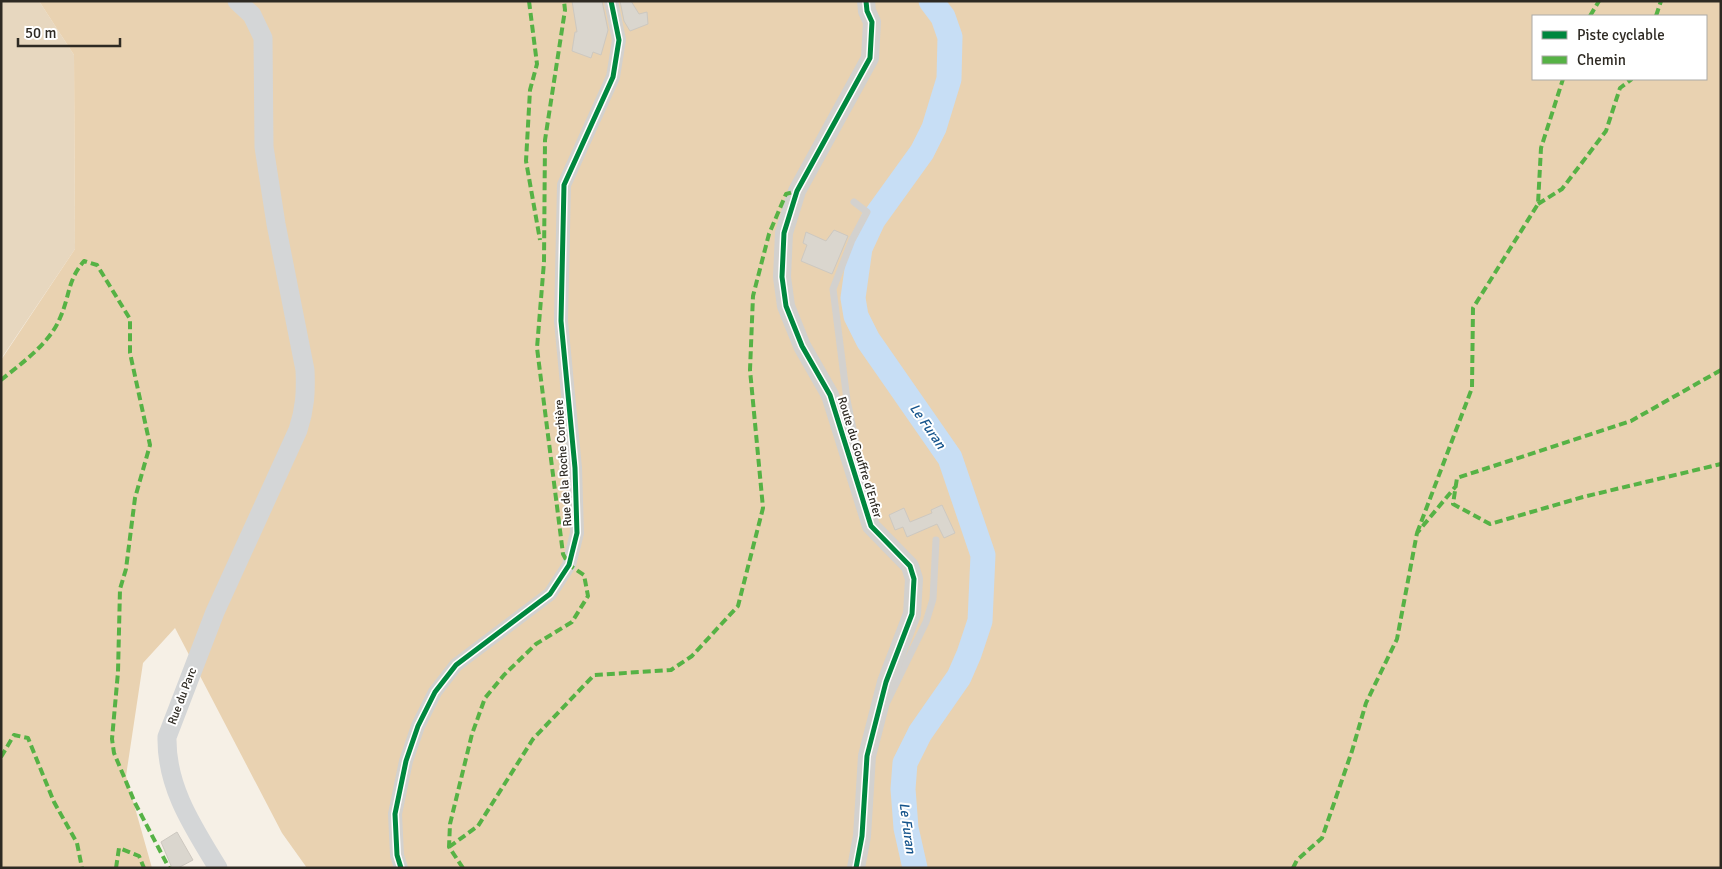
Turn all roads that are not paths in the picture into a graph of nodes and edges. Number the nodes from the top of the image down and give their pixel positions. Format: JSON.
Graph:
{"nodes":[{"id":1,"x":237,"y":1,"type":"edge"},
{"id":2,"x":611,"y":1,"type":"edge"},
{"id":3,"x":866,"y":1,"type":"edge"},
{"id":4,"x":854,"y":202,"type":"dead end"},
{"id":5,"x":856,"y":476,"type":"junction"},
{"id":6,"x":936,"y":540,"type":"dead end"},
{"id":7,"x":876,"y":720,"type":"junction"},
{"id":8,"x":208,"y":858,"type":"edge"},
{"id":9,"x":218,"y":868,"type":"edge"},
{"id":10,"x":400,"y":868,"type":"edge"},
{"id":11,"x":856,"y":868,"type":"edge"}],
"edges":[{"from":1,"to":8,"type":"main road","name":"Rue du Parc"},
{"from":2,"to":10,"type":"street","name":"Rue de la Roche Corbière"},
{"from":3,"to":5,"type":"street","name":"Route du Gouffre d'Enfer"},
{"from":4,"to":5,"type":"lane"},
{"from":5,"to":7,"type":"street","name":"Route du Gouffre d'Enfer"},
{"from":6,"to":7,"type":"lane"},
{"from":7,"to":11,"type":"street","name":"Route du Gouffre d'Enfer"},
{"from":8,"to":9,"type":"main road","name":"Rue du Parc"}]}
